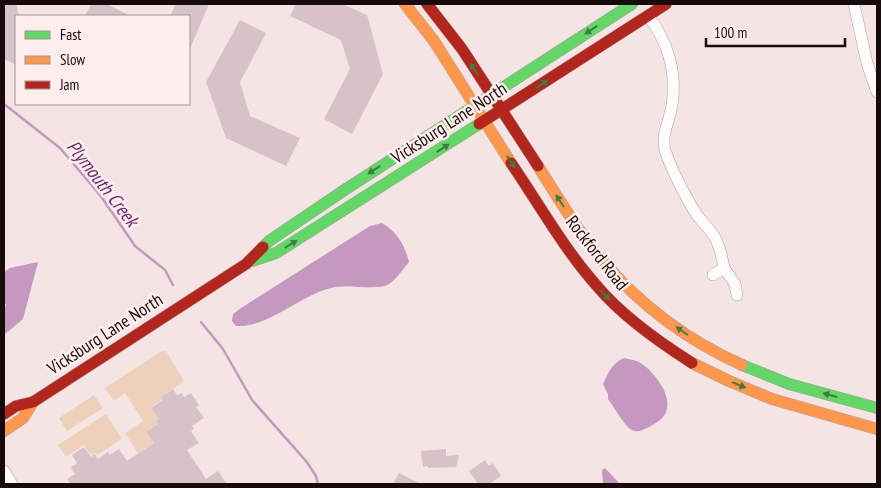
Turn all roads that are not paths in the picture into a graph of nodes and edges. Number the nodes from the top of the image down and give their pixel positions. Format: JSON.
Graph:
{"nodes":[{"id":1,"x":405,"y":4,"type":"edge"},
{"id":2,"x":427,"y":4,"type":"edge"},
{"id":3,"x":632,"y":4,"type":"edge"},
{"id":4,"x":666,"y":4,"type":"edge"},
{"id":5,"x":854,"y":4,"type":"edge"},
{"id":6,"x":648,"y":16,"type":"junction"},
{"id":7,"x":877,"y":92,"type":"edge"},
{"id":8,"x":491,"y":95,"type":"junction"},
{"id":9,"x":474,"y":105,"type":"junction"},
{"id":10,"x":501,"y":110,"type":"junction"},
{"id":11,"x":484,"y":122,"type":"junction"},
{"id":12,"x":246,"y":264,"type":"junction"},
{"id":13,"x":724,"y":268,"type":"junction"},
{"id":14,"x":713,"y":275,"type":"dead end"},
{"id":15,"x":737,"y":295,"type":"dead end"},
{"id":16,"x":33,"y":402,"type":"junction"},
{"id":17,"x":877,"y":408,"type":"edge"},
{"id":18,"x":4,"y":414,"type":"edge"},
{"id":19,"x":877,"y":429,"type":"edge"},
{"id":20,"x":4,"y":430,"type":"edge"},
{"id":21,"x":4,"y":472,"type":"edge"},
{"id":22,"x":12,"y":484,"type":"edge"}],
"edges":[{"from":1,"to":9,"type":"main road","name":"Rockford Road"},
{"from":8,"to":2,"type":"main road","name":"Rockford Road","one_way":true},
{"from":3,"to":8,"type":"main road","name":"Vicksburg Lane North","one_way":true},
{"from":4,"to":6,"type":"main road","name":"Vicksburg Lane North"},
{"from":5,"to":7,"type":"street"},
{"from":10,"to":6,"type":"main road","name":"Vicksburg Lane North","one_way":true},
{"from":6,"to":13,"type":"street"},
{"from":8,"to":9,"type":"main road","name":"Vicksburg Lane North"},
{"from":8,"to":10,"type":"main road","name":"Rockford Road"},
{"from":9,"to":11,"type":"main road","name":"Rockford Road"},
{"from":9,"to":12,"type":"main road","name":"Vicksburg Lane North","one_way":true},
{"from":10,"to":11,"type":"main road","name":"Vicksburg Lane North"},
{"from":17,"to":10,"type":"main road","name":"Rockford Road","one_way":true},
{"from":12,"to":11,"type":"main road","name":"Vicksburg Lane North","one_way":true},
{"from":11,"to":19,"type":"main road","name":"Rockford Road","one_way":true},
{"from":12,"to":16,"type":"main road","name":"Vicksburg Lane North"},
{"from":13,"to":14,"type":"street"},
{"from":13,"to":15,"type":"street"},
{"from":16,"to":18,"type":"main road","name":"Vicksburg Lane North"},
{"from":16,"to":20,"type":"main road","name":"Vicksburg Lane North"},
{"from":21,"to":22,"type":"street"}]}
